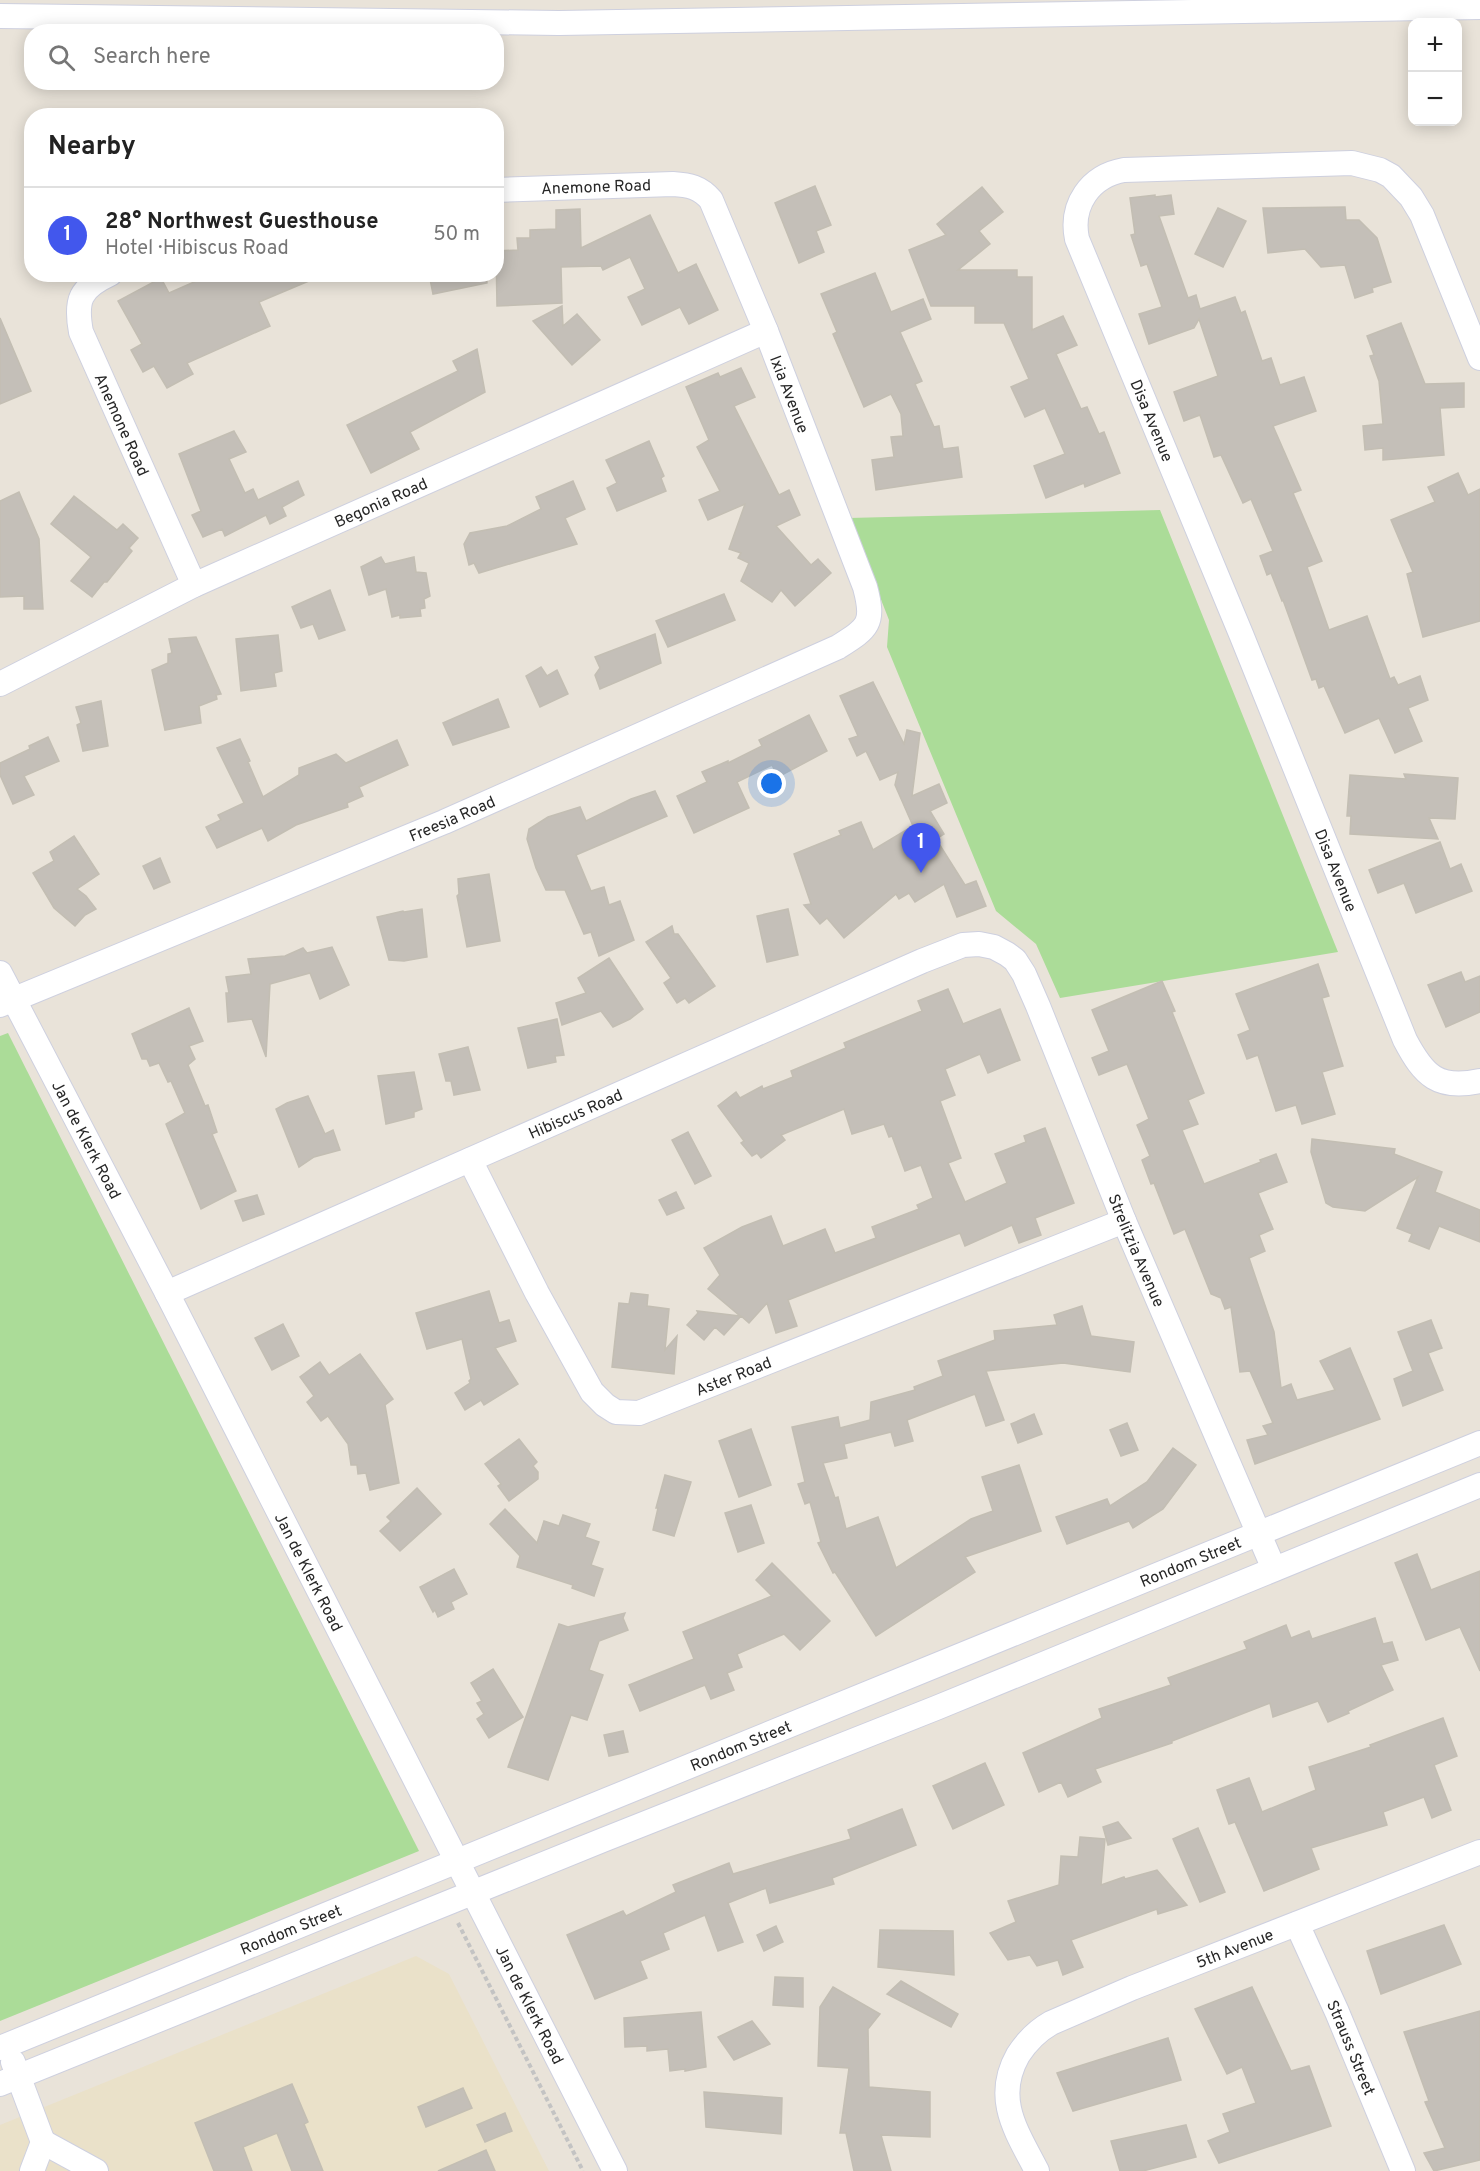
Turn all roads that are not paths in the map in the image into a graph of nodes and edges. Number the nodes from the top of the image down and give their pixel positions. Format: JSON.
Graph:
{"nodes":[{"id":1,"x":1480,"y":7,"type":"edge"},
{"id":2,"x":0,"y":16,"type":"edge"},
{"id":3,"x":695,"y":187,"type":"joint"},
{"id":4,"x":504,"y":190,"type":"edge"},
{"id":5,"x":95,"y":282,"type":"edge"},
{"id":6,"x":766,"y":331,"type":"junction"},
{"id":7,"x":1480,"y":358,"type":"edge"},
{"id":8,"x":194,"y":585,"type":"junction"},
{"id":9,"x":870,"y":609,"type":"joint"},
{"id":10,"x":0,"y":684,"type":"edge"},
{"id":11,"x":986,"y":945,"type":"joint"},
{"id":12,"x":0,"y":973,"type":"edge"},
{"id":13,"x":7,"y":1003,"type":"edge"},
{"id":14,"x":1480,"y":1082,"type":"edge"},
{"id":15,"x":470,"y":1160,"type":"junction"},
{"id":16,"x":1124,"y":1221,"type":"junction"},
{"id":17,"x":167,"y":1293,"type":"junction"},
{"id":18,"x":1480,"y":1443,"type":"edge"},
{"id":19,"x":1480,"y":1485,"type":"edge"},
{"id":20,"x":1258,"y":1533,"type":"junction"},
{"id":21,"x":1274,"y":1569,"type":"junction"},
{"id":22,"x":1480,"y":1852,"type":"edge"},
{"id":23,"x":456,"y":1862,"type":"junction"},
{"id":24,"x":472,"y":1894,"type":"junction"},
{"id":25,"x":1297,"y":1924,"type":"junction"},
{"id":26,"x":3,"y":2047,"type":"edge"},
{"id":27,"x":9,"y":2080,"type":"edge"},
{"id":28,"x":43,"y":2142,"type":"junction"},
{"id":29,"x":32,"y":2171,"type":"edge"},
{"id":30,"x":96,"y":2171,"type":"edge"},
{"id":31,"x":615,"y":2171,"type":"edge"},
{"id":32,"x":1037,"y":2171,"type":"edge"},
{"id":33,"x":1403,"y":2171,"type":"edge"}],
"edges":[{"from":1,"to":2,"type":"street"},
{"from":3,"to":4,"type":"street","name":"Anemone Road"},
{"from":3,"to":6,"type":"street","name":"Ixia Avenue"},
{"from":5,"to":8,"type":"street","name":"Anemone Road"},
{"from":6,"to":8,"type":"street","name":"Begonia Road"},
{"from":6,"to":9,"type":"street","name":"Ixia Avenue"},
{"from":7,"to":14,"type":"street","name":"Disa Avenue"},
{"from":8,"to":10,"type":"street","name":"Begonia Road"},
{"from":9,"to":13,"type":"street","name":"Freesia Road"},
{"from":11,"to":15,"type":"street","name":"Hibiscus Road"},
{"from":11,"to":16,"type":"street","name":"Strelitzia Avenue"},
{"from":12,"to":13,"type":"street","name":"Jan de Klerk Road"},
{"from":13,"to":17,"type":"street","name":"Jan de Klerk Road"},
{"from":15,"to":16,"type":"street","name":"Aster Road"},
{"from":15,"to":17,"type":"street","name":"Hibiscus Road"},
{"from":16,"to":20,"type":"street","name":"Strelitzia Avenue"},
{"from":17,"to":23,"type":"street","name":"Jan de Klerk Road"},
{"from":18,"to":20,"type":"street","name":"Rondom Street"},
{"from":19,"to":21,"type":"street"},
{"from":20,"to":21,"type":"street","name":"Strelitzia Avenue"},
{"from":20,"to":23,"type":"street","name":"Rondom Street"},
{"from":21,"to":24,"type":"street"},
{"from":22,"to":25,"type":"street","name":"5th Avenue"},
{"from":23,"to":24,"type":"street","name":"Jan de Klerk Road"},
{"from":23,"to":26,"type":"street","name":"Rondom Street"},
{"from":24,"to":27,"type":"street"},
{"from":24,"to":31,"type":"street","name":"Jan de Klerk Road"},
{"from":25,"to":32,"type":"street","name":"5th Avenue"},
{"from":25,"to":33,"type":"street","name":"Strauss Street"},
{"from":26,"to":27,"type":"street"},
{"from":27,"to":28,"type":"street"},
{"from":28,"to":29,"type":"street"},
{"from":28,"to":30,"type":"street"}]}
